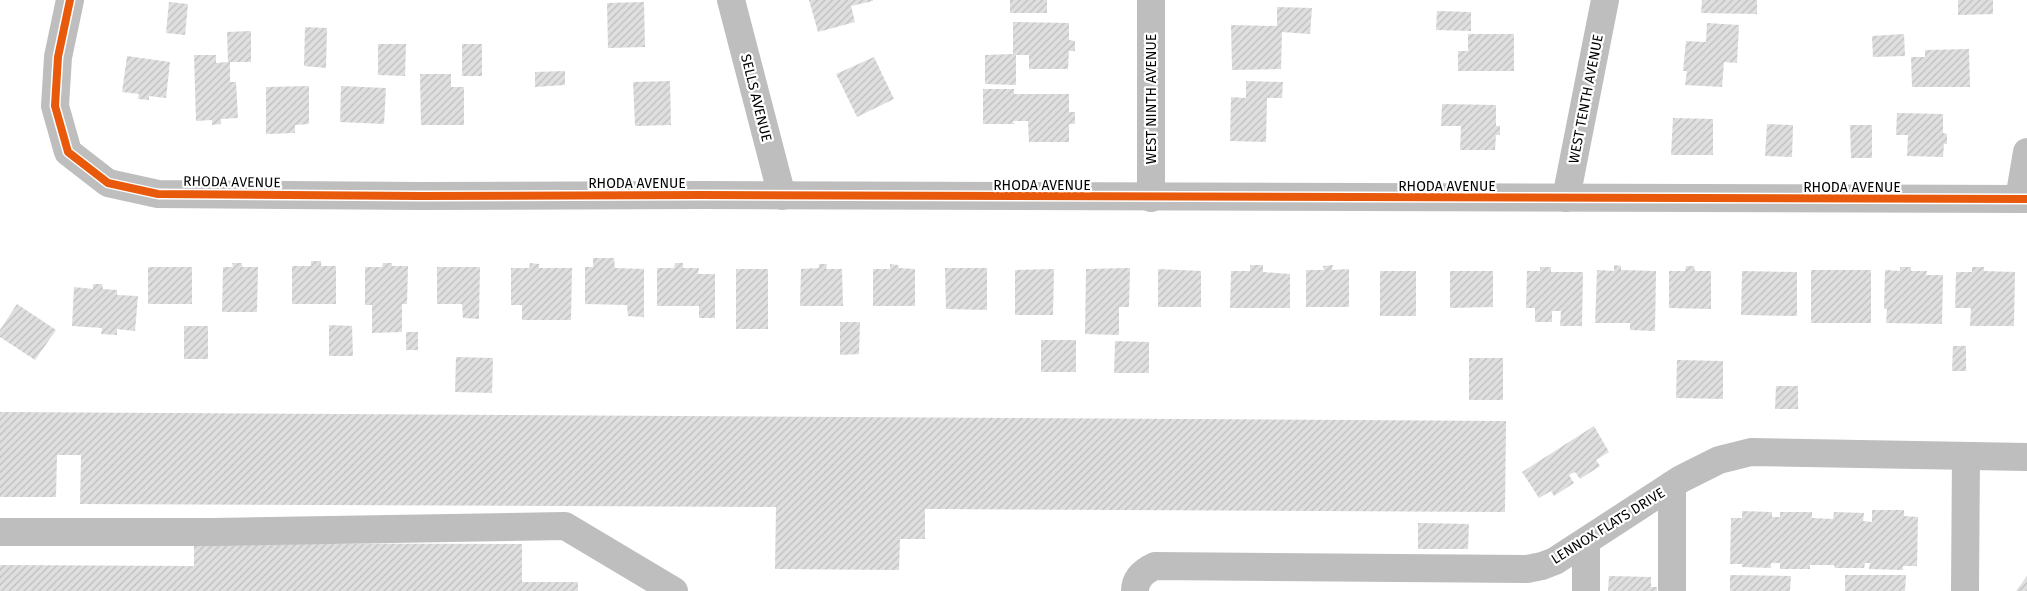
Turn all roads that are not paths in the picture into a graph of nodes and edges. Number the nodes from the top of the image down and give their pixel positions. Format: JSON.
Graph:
{"nodes":[{"id":1,"x":70,"y":0,"type":"edge"},
{"id":2,"x":731,"y":0,"type":"edge"},
{"id":3,"x":1151,"y":0,"type":"edge"},
{"id":4,"x":1605,"y":0,"type":"edge"},
{"id":5,"x":2027,"y":152,"type":"edge"},
{"id":6,"x":782,"y":196,"type":"junction"},
{"id":7,"x":1151,"y":198,"type":"junction"},
{"id":8,"x":1566,"y":198,"type":"junction"},
{"id":9,"x":2023,"y":199,"type":"edge"},
{"id":10,"x":1966,"y":456,"type":"junction"},
{"id":11,"x":2027,"y":457,"type":"edge"},
{"id":12,"x":1672,"y":485,"type":"junction"},
{"id":13,"x":0,"y":532,"type":"edge"},
{"id":14,"x":1586,"y":542,"type":"junction"},
{"id":15,"x":674,"y":591,"type":"edge"},
{"id":16,"x":1135,"y":591,"type":"edge"},
{"id":17,"x":1586,"y":591,"type":"edge"},
{"id":18,"x":1672,"y":591,"type":"edge"},
{"id":19,"x":1965,"y":591,"type":"edge"}],
"edges":[{"from":1,"to":6,"type":"street","name":"RHODA AVENUE"},
{"from":2,"to":6,"type":"street","name":"SELLS AVENUE"},
{"from":3,"to":7,"type":"street","name":"WEST NINTH AVENUE"},
{"from":4,"to":8,"type":"street","name":"WEST TENTH AVENUE"},
{"from":5,"to":9,"type":"street"},
{"from":6,"to":7,"type":"street","name":"RHODA AVENUE"},
{"from":7,"to":8,"type":"street","name":"RHODA AVENUE"},
{"from":8,"to":9,"type":"street","name":"RHODA AVENUE"},
{"from":10,"to":11,"type":"street","name":"LENNOX FLATS DRIVE"},
{"from":10,"to":12,"type":"street","name":"LENNOX FLATS DRIVE"},
{"from":10,"to":19,"type":"street"},
{"from":12,"to":14,"type":"street","name":"LENNOX FLATS DRIVE"},
{"from":12,"to":18,"type":"street"},
{"from":13,"to":15,"type":"street"},
{"from":14,"to":16,"type":"street","name":"LENNOX FLATS DRIVE"},
{"from":14,"to":17,"type":"street"}]}
